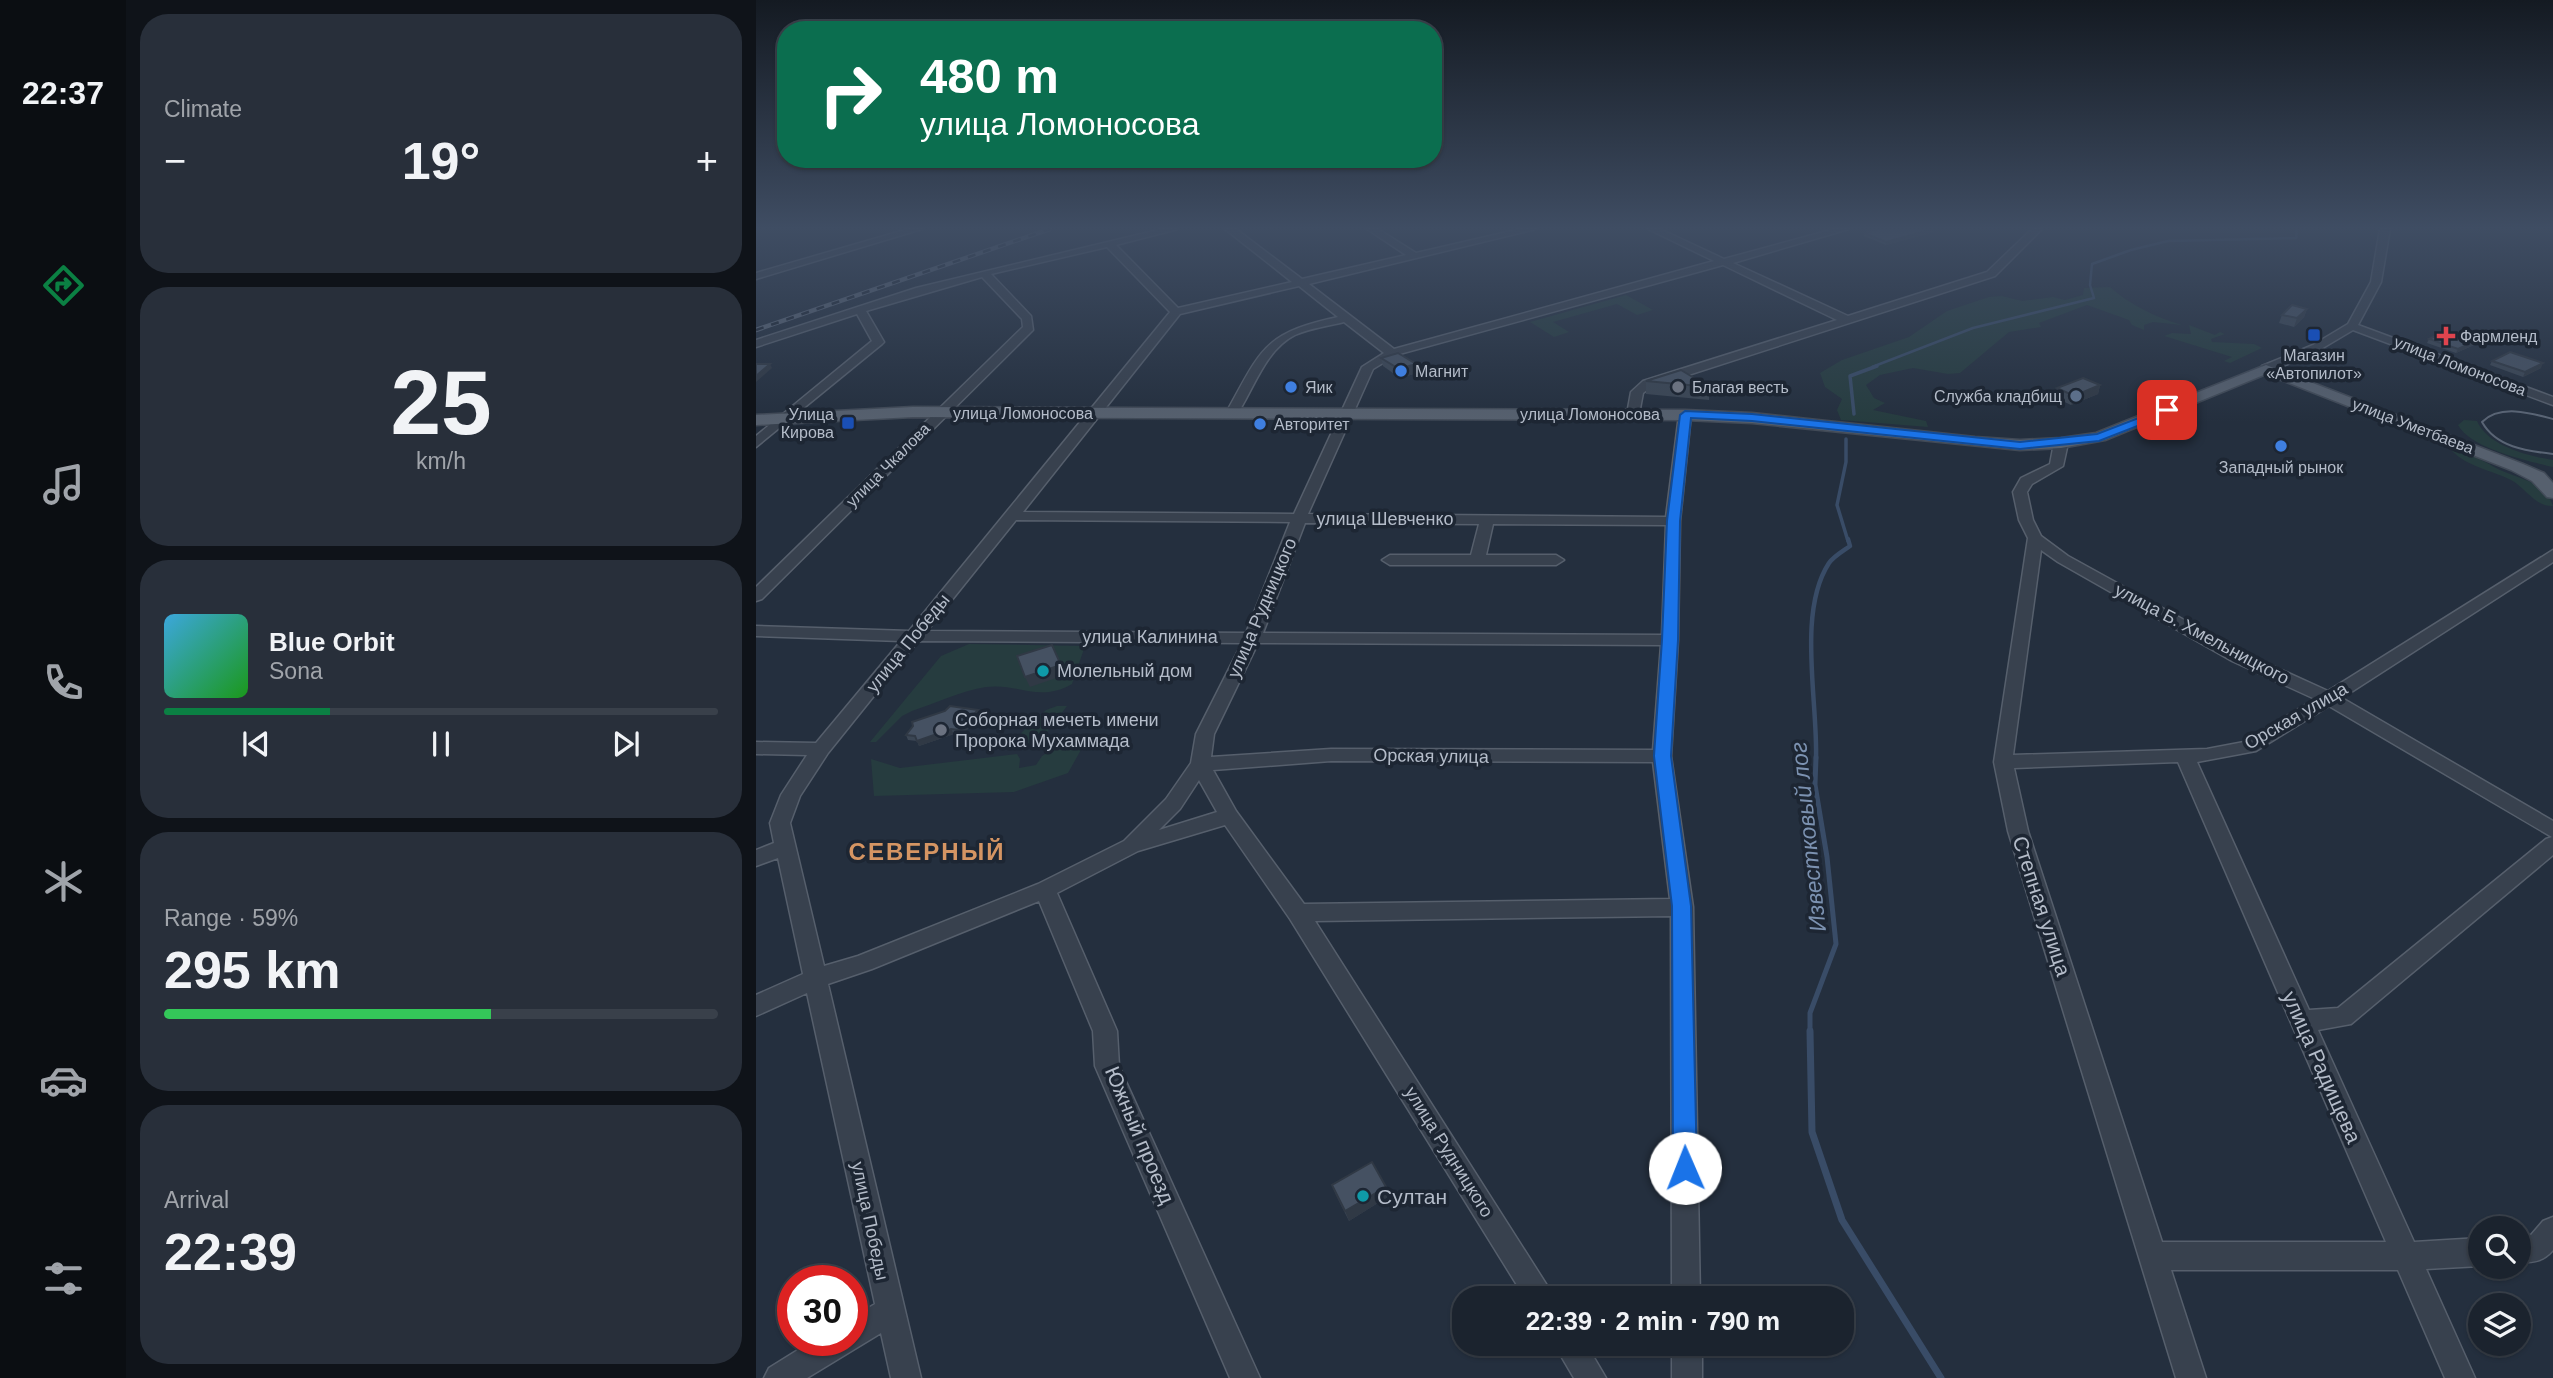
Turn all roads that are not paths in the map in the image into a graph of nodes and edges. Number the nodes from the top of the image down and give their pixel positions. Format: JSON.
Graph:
{"nodes":[{"id":1,"x":916,"y":293,"type":"edge"},
{"id":2,"x":1003,"y":293,"type":"edge"},
{"id":3,"x":1158,"y":293,"type":"edge"},
{"id":4,"x":1257,"y":293,"type":"edge"},
{"id":5,"x":1314,"y":293,"type":"edge"},
{"id":6,"x":1608,"y":293,"type":"edge"},
{"id":7,"x":1789,"y":293,"type":"edge"},
{"id":8,"x":1931,"y":293,"type":"edge"},
{"id":9,"x":2370,"y":293,"type":"edge"},
{"id":10,"x":860,"y":310,"type":"junction"},
{"id":11,"x":1176,"y":312,"type":"junction"},
{"id":12,"x":1346,"y":318,"type":"junction"},
{"id":13,"x":1847,"y":320,"type":"junction"},
{"id":14,"x":2353,"y":326,"type":"junction"},
{"id":15,"x":756,"y":344,"type":"edge"},
{"id":16,"x":1392,"y":353,"type":"junction"},
{"id":17,"x":2266,"y":369,"type":"junction"},
{"id":18,"x":2553,"y":401,"type":"edge"},
{"id":19,"x":1097,"y":412,"type":"junction"},
{"id":20,"x":940,"y":413,"type":"junction"},
{"id":21,"x":1232,"y":413,"type":"junction"},
{"id":22,"x":1346,"y":413,"type":"junction"},
{"id":23,"x":1633,"y":414,"type":"junction"},
{"id":24,"x":1685,"y":415,"type":"junction"},
{"id":25,"x":786,"y":419,"type":"junction"},
{"id":26,"x":756,"y":420,"type":"edge"},
{"id":27,"x":756,"y":443,"type":"edge"},
{"id":28,"x":2061,"y":443,"type":"junction"},
{"id":29,"x":2553,"y":493,"type":"edge"},
{"id":30,"x":1012,"y":516,"type":"junction"},
{"id":31,"x":1300,"y":518,"type":"junction"},
{"id":32,"x":1487,"y":520,"type":"junction"},
{"id":33,"x":1673,"y":521,"type":"junction"},
{"id":34,"x":2035,"y":538,"type":"junction"},
{"id":35,"x":2553,"y":555,"type":"edge"},
{"id":36,"x":1390,"y":560,"type":"dead end"},
{"id":37,"x":1556,"y":560,"type":"dead end"},
{"id":38,"x":1477,"y":561,"type":"junction"},
{"id":39,"x":756,"y":596,"type":"edge"},
{"id":40,"x":756,"y":631,"type":"edge"},
{"id":41,"x":914,"y":636,"type":"junction"},
{"id":42,"x":1254,"y":637,"type":"junction"},
{"id":43,"x":1670,"y":640,"type":"junction"},
{"id":44,"x":2328,"y":698,"type":"junction"},
{"id":45,"x":756,"y":748,"type":"edge"},
{"id":46,"x":821,"y":749,"type":"junction"},
{"id":47,"x":1662,"y":756,"type":"junction"},
{"id":48,"x":2185,"y":756,"type":"junction"},
{"id":49,"x":2003,"y":762,"type":"junction"},
{"id":50,"x":1200,"y":764,"type":"junction"},
{"id":51,"x":1229,"y":816,"type":"junction"},
{"id":52,"x":2553,"y":830,"type":"edge"},
{"id":53,"x":2553,"y":844,"type":"edge"},
{"id":54,"x":786,"y":846,"type":"junction"},
{"id":55,"x":1131,"y":846,"type":"junction"},
{"id":56,"x":756,"y":858,"type":"edge"},
{"id":57,"x":1045,"y":890,"type":"junction"},
{"id":58,"x":1682,"y":906,"type":"junction"},
{"id":59,"x":1298,"y":913,"type":"junction"},
{"id":60,"x":817,"y":978,"type":"junction"},
{"id":61,"x":756,"y":1006,"type":"edge"},
{"id":62,"x":2303,"y":1021,"type":"junction"},
{"id":63,"x":2553,"y":1230,"type":"edge"},
{"id":64,"x":2531,"y":1249,"type":"edge"},
{"id":65,"x":2468,"y":1253,"type":"edge"},
{"id":66,"x":2154,"y":1256,"type":"junction"},
{"id":67,"x":2404,"y":1256,"type":"junction"},
{"id":68,"x":1533,"y":1286,"type":"edge"},
{"id":69,"x":1686,"y":1286,"type":"edge"},
{"id":70,"x":890,"y":1311,"type":"junction"},
{"id":71,"x":868,"y":1324,"type":"edge"},
{"id":72,"x":815,"y":1356,"type":"edge"},
{"id":73,"x":1577,"y":1356,"type":"edge"},
{"id":74,"x":1687,"y":1356,"type":"edge"},
{"id":75,"x":779,"y":1378,"type":"edge"},
{"id":76,"x":906,"y":1378,"type":"edge"},
{"id":77,"x":1245,"y":1378,"type":"edge"},
{"id":78,"x":1591,"y":1378,"type":"edge"},
{"id":79,"x":1688,"y":1378,"type":"edge"},
{"id":80,"x":2191,"y":1378,"type":"edge"},
{"id":81,"x":2460,"y":1378,"type":"edge"}],
"edges":[{"from":1,"to":10,"type":"street"},
{"from":2,"to":20,"type":"street","name":"улица Чкалова"},
{"from":3,"to":11,"type":"street"},
{"from":4,"to":11,"type":"street"},
{"from":5,"to":12,"type":"street"},
{"from":6,"to":16,"type":"street","name":"улица Рудницкого"},
{"from":7,"to":13,"type":"street"},
{"from":8,"to":13,"type":"street"},
{"from":9,"to":14,"type":"street"},
{"from":10,"to":15,"type":"street"},
{"from":10,"to":25,"type":"street"},
{"from":11,"to":19,"type":"street","name":"улица Победы"},
{"from":12,"to":16,"type":"street"},
{"from":12,"to":21,"type":"street"},
{"from":13,"to":23,"type":"street"},
{"from":14,"to":17,"type":"street","name":"улица Ломоносова"},
{"from":14,"to":18,"type":"street","name":"улица Ломоносова"},
{"from":16,"to":22,"type":"street","name":"улица Рудницкого"},
{"from":17,"to":28,"type":"main road","name":"улица Ломоносова"},
{"from":17,"to":29,"type":"main road","name":"улица Уметбаева"},
{"from":19,"to":20,"type":"main road","name":"улица Ломоносова"},
{"from":19,"to":21,"type":"main road","name":"улица Ломоносова"},
{"from":19,"to":30,"type":"street","name":"улица Победы"},
{"from":20,"to":25,"type":"main road","name":"улица Ломоносова"},
{"from":20,"to":39,"type":"street","name":"улица Чкалова"},
{"from":21,"to":22,"type":"main road","name":"улица Ломоносова"},
{"from":22,"to":23,"type":"main road","name":"улица Ломоносова"},
{"from":22,"to":31,"type":"street","name":"улица Рудницкого"},
{"from":23,"to":24,"type":"main road","name":"улица Ломоносова"},
{"from":24,"to":28,"type":"main road","name":"улица Ломоносова"},
{"from":24,"to":33,"type":"street"},
{"from":25,"to":26,"type":"main road","name":"улица Ломоносова"},
{"from":25,"to":27,"type":"street"},
{"from":28,"to":34,"type":"street","name":"Степная улица"},
{"from":30,"to":31,"type":"street","name":"улица Шевченко"},
{"from":30,"to":41,"type":"street","name":"улица Победы"},
{"from":31,"to":32,"type":"street","name":"улица Шевченко"},
{"from":31,"to":42,"type":"street","name":"улица Рудницкого"},
{"from":32,"to":33,"type":"street","name":"улица Шевченко"},
{"from":32,"to":38,"type":"street"},
{"from":33,"to":43,"type":"street"},
{"from":34,"to":44,"type":"street","name":"улица Б. Хмельницкого"},
{"from":34,"to":49,"type":"street","name":"Степная улица"},
{"from":35,"to":44,"type":"street","name":"Орская улица"},
{"from":36,"to":38,"type":"street"},
{"from":37,"to":38,"type":"street"},
{"from":40,"to":41,"type":"street","name":"улица Калинина"},
{"from":41,"to":42,"type":"street","name":"улица Калинина"},
{"from":41,"to":46,"type":"street","name":"улица Победы"},
{"from":42,"to":43,"type":"street","name":"улица Калинина"},
{"from":42,"to":50,"type":"street","name":"улица Рудницкого"},
{"from":43,"to":47,"type":"street"},
{"from":44,"to":48,"type":"street","name":"Орская улица"},
{"from":44,"to":52,"type":"street","name":"улица Б. Хмельницкого"},
{"from":45,"to":46,"type":"street"},
{"from":46,"to":54,"type":"street","name":"улица Победы"},
{"from":47,"to":50,"type":"street","name":"Орская улица"},
{"from":47,"to":58,"type":"street"},
{"from":48,"to":49,"type":"street","name":"Орская улица"},
{"from":48,"to":62,"type":"street","name":"улица Радищева"},
{"from":49,"to":66,"type":"street","name":"Степная улица"},
{"from":50,"to":51,"type":"street","name":"улица Рудницкого"},
{"from":50,"to":55,"type":"street"},
{"from":51,"to":55,"type":"street"},
{"from":51,"to":59,"type":"street","name":"улица Рудницкого"},
{"from":53,"to":62,"type":"street"},
{"from":54,"to":56,"type":"street"},
{"from":54,"to":60,"type":"street","name":"улица Победы"},
{"from":55,"to":57,"type":"street"},
{"from":57,"to":60,"type":"street"},
{"from":57,"to":77,"type":"street","name":"Южный проезд"},
{"from":58,"to":59,"type":"street"},
{"from":58,"to":69,"type":"street"},
{"from":59,"to":68,"type":"street","name":"улица Рудницкого"},
{"from":60,"to":61,"type":"street"},
{"from":60,"to":70,"type":"street","name":"улица Победы"},
{"from":62,"to":67,"type":"street","name":"улица Радищева"},
{"from":63,"to":64,"type":"street"},
{"from":65,"to":67,"type":"street"},
{"from":66,"to":67,"type":"street"},
{"from":66,"to":80,"type":"street","name":"Степная улица"},
{"from":67,"to":81,"type":"street","name":"улица Радищева"},
{"from":70,"to":71,"type":"street"},
{"from":70,"to":76,"type":"street","name":"улица Победы"},
{"from":72,"to":75,"type":"street"},
{"from":73,"to":78,"type":"street"},
{"from":74,"to":79,"type":"street"}]}
